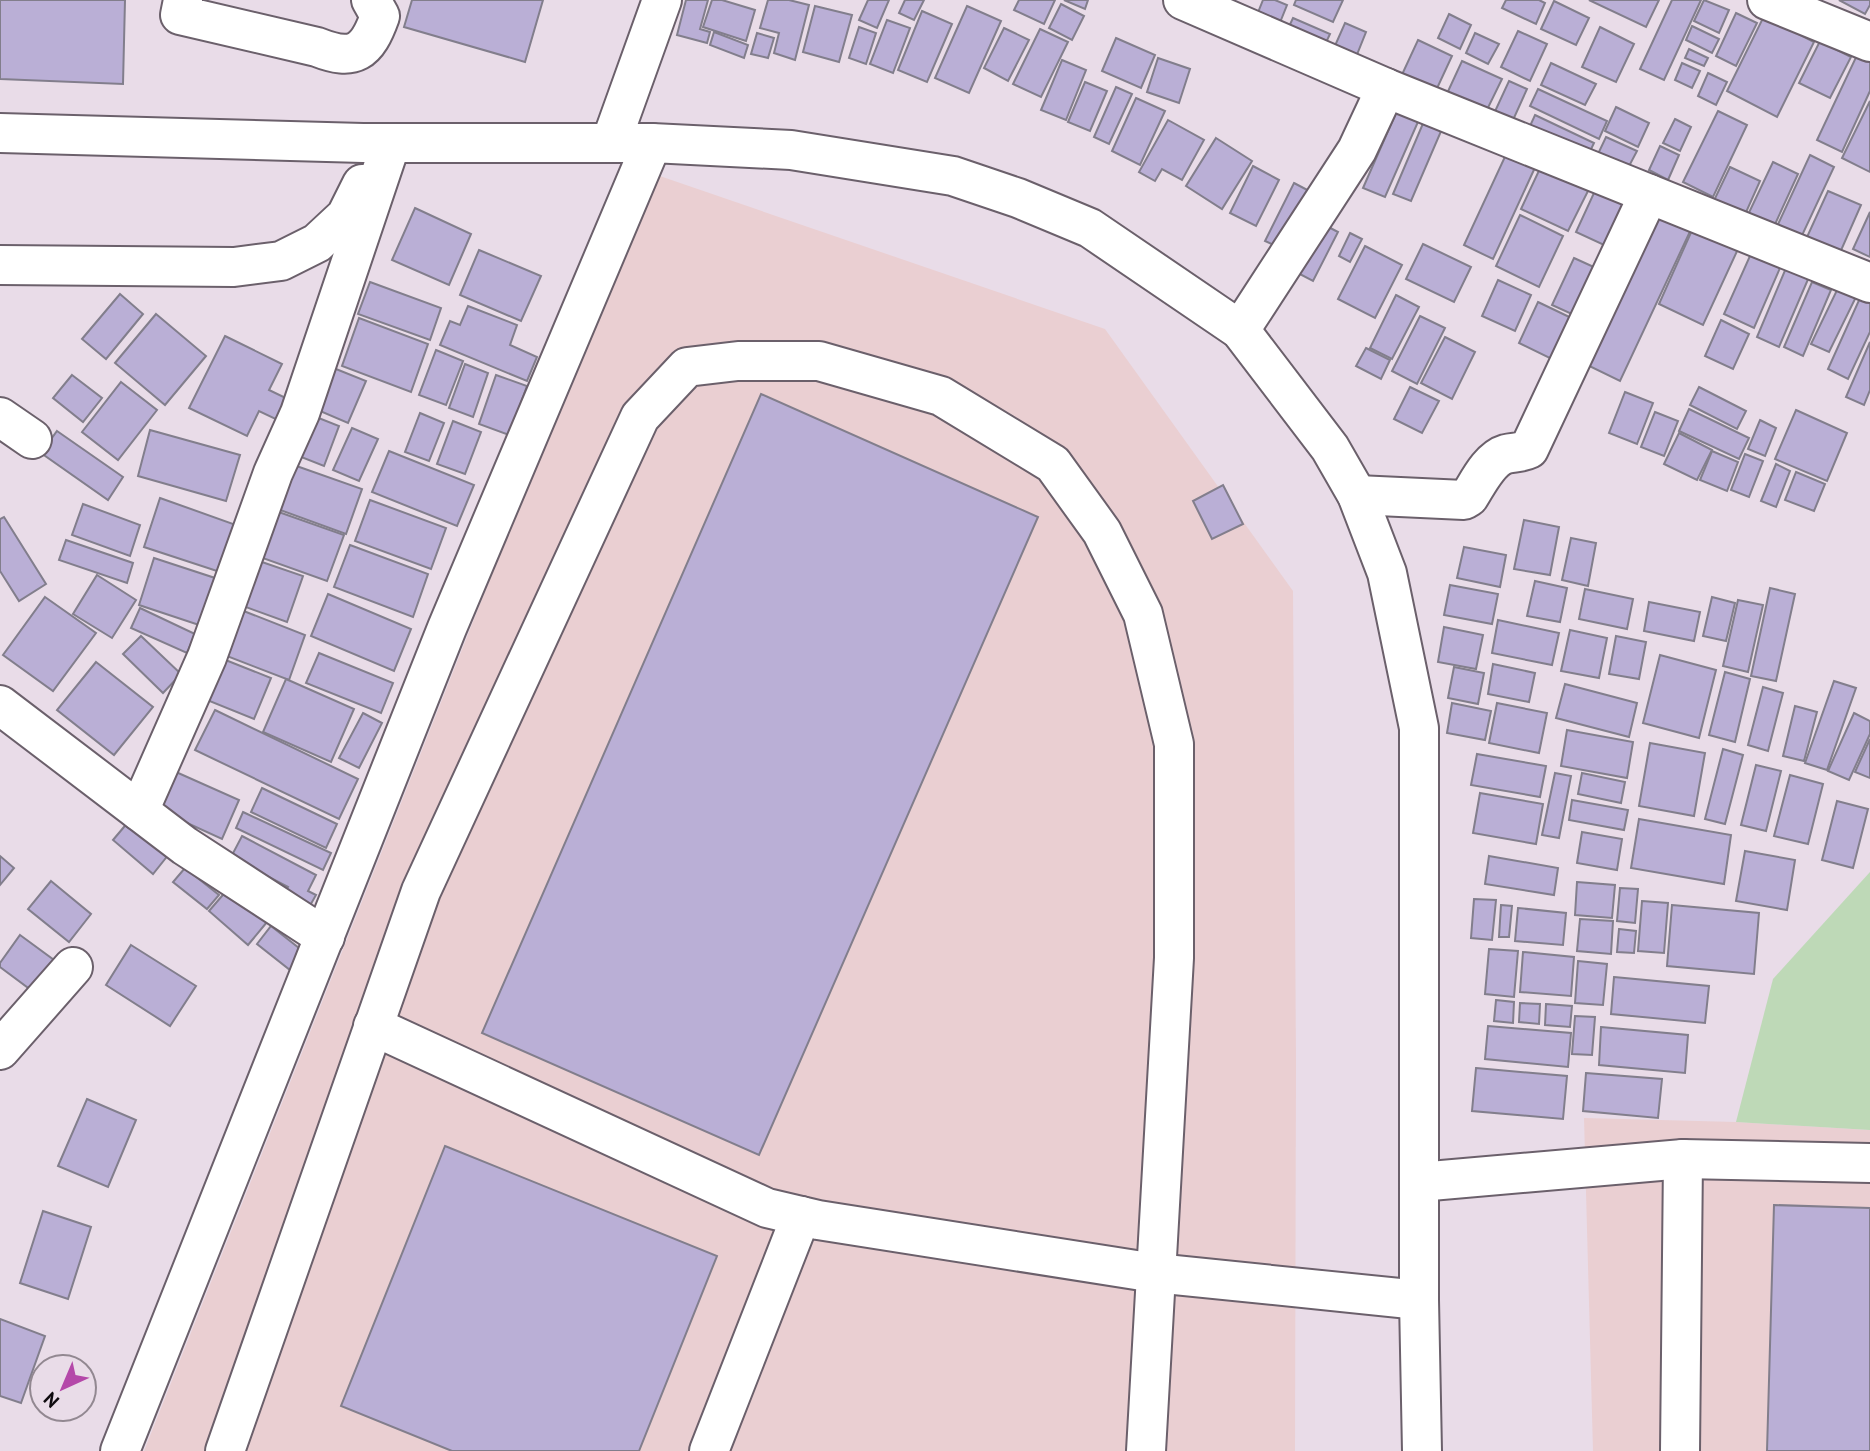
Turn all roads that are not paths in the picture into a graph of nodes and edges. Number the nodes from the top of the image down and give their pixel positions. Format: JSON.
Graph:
{"nodes":[{"id":1,"x":183,"y":0,"type":"edge"},
{"id":2,"x":371,"y":0,"type":"edge"},
{"id":3,"x":662,"y":0,"type":"edge"},
{"id":4,"x":1184,"y":0,"type":"edge"},
{"id":5,"x":1768,"y":0,"type":"edge"},
{"id":6,"x":1870,"y":43,"type":"edge"},
{"id":7,"x":1386,"y":88,"type":"junction"},
{"id":8,"x":0,"y":133,"type":"edge"},
{"id":9,"x":611,"y":142,"type":"junction"},
{"id":10,"x":377,"y":143,"type":"junction"},
{"id":11,"x":652,"y":143,"type":"junction"},
{"id":12,"x":1650,"y":194,"type":"junction"},
{"id":13,"x":0,"y":265,"type":"edge"},
{"id":14,"x":1870,"y":283,"type":"edge"},
{"id":15,"x":1240,"y":330,"type":"junction"},
{"id":16,"x":0,"y":416,"type":"edge"},
{"id":17,"x":32,"y":439,"type":"dead end"},
{"id":18,"x":1357,"y":495,"type":"junction"},
{"id":19,"x":0,"y":705,"type":"edge"},
{"id":20,"x":139,"y":811,"type":"junction"},
{"id":21,"x":325,"y":937,"type":"junction"},
{"id":22,"x":73,"y":967,"type":"dead end"},
{"id":23,"x":373,"y":1026,"type":"junction"},
{"id":24,"x":0,"y":1050,"type":"edge"},
{"id":25,"x":1684,"y":1159,"type":"junction"},
{"id":26,"x":1870,"y":1163,"type":"edge"},
{"id":27,"x":1419,"y":1182,"type":"junction"},
{"id":28,"x":801,"y":1216,"type":"junction"},
{"id":29,"x":1155,"y":1273,"type":"junction"},
{"id":30,"x":1419,"y":1300,"type":"junction"},
{"id":31,"x":120,"y":1451,"type":"edge"},
{"id":32,"x":225,"y":1451,"type":"edge"},
{"id":33,"x":709,"y":1451,"type":"edge"},
{"id":34,"x":1146,"y":1451,"type":"edge"},
{"id":35,"x":1422,"y":1451,"type":"edge"},
{"id":36,"x":1680,"y":1451,"type":"edge"}],
"edges":[{"from":1,"to":2,"type":"street"},
{"from":3,"to":9,"type":"street"},
{"from":4,"to":7,"type":"street"},
{"from":5,"to":6,"type":"street"},
{"from":7,"to":12,"type":"street"},
{"from":7,"to":15,"type":"street"},
{"from":8,"to":10,"type":"street"},
{"from":9,"to":10,"type":"street"},
{"from":9,"to":11,"type":"street"},
{"from":10,"to":13,"type":"street"},
{"from":10,"to":20,"type":"street"},
{"from":11,"to":15,"type":"street"},
{"from":11,"to":21,"type":"street"},
{"from":12,"to":14,"type":"street"},
{"from":12,"to":18,"type":"street"},
{"from":15,"to":18,"type":"street"},
{"from":16,"to":17,"type":"street"},
{"from":18,"to":27,"type":"street"},
{"from":19,"to":20,"type":"street"},
{"from":20,"to":21,"type":"street"},
{"from":21,"to":31,"type":"street"},
{"from":22,"to":24,"type":"street"},
{"from":23,"to":28,"type":"street"},
{"from":23,"to":29,"type":"street"},
{"from":23,"to":32,"type":"street"},
{"from":25,"to":26,"type":"street"},
{"from":25,"to":27,"type":"street"},
{"from":25,"to":36,"type":"street"},
{"from":27,"to":30,"type":"street"},
{"from":28,"to":29,"type":"street"},
{"from":28,"to":33,"type":"street"},
{"from":29,"to":30,"type":"street"},
{"from":29,"to":34,"type":"street"},
{"from":30,"to":35,"type":"street"}]}
